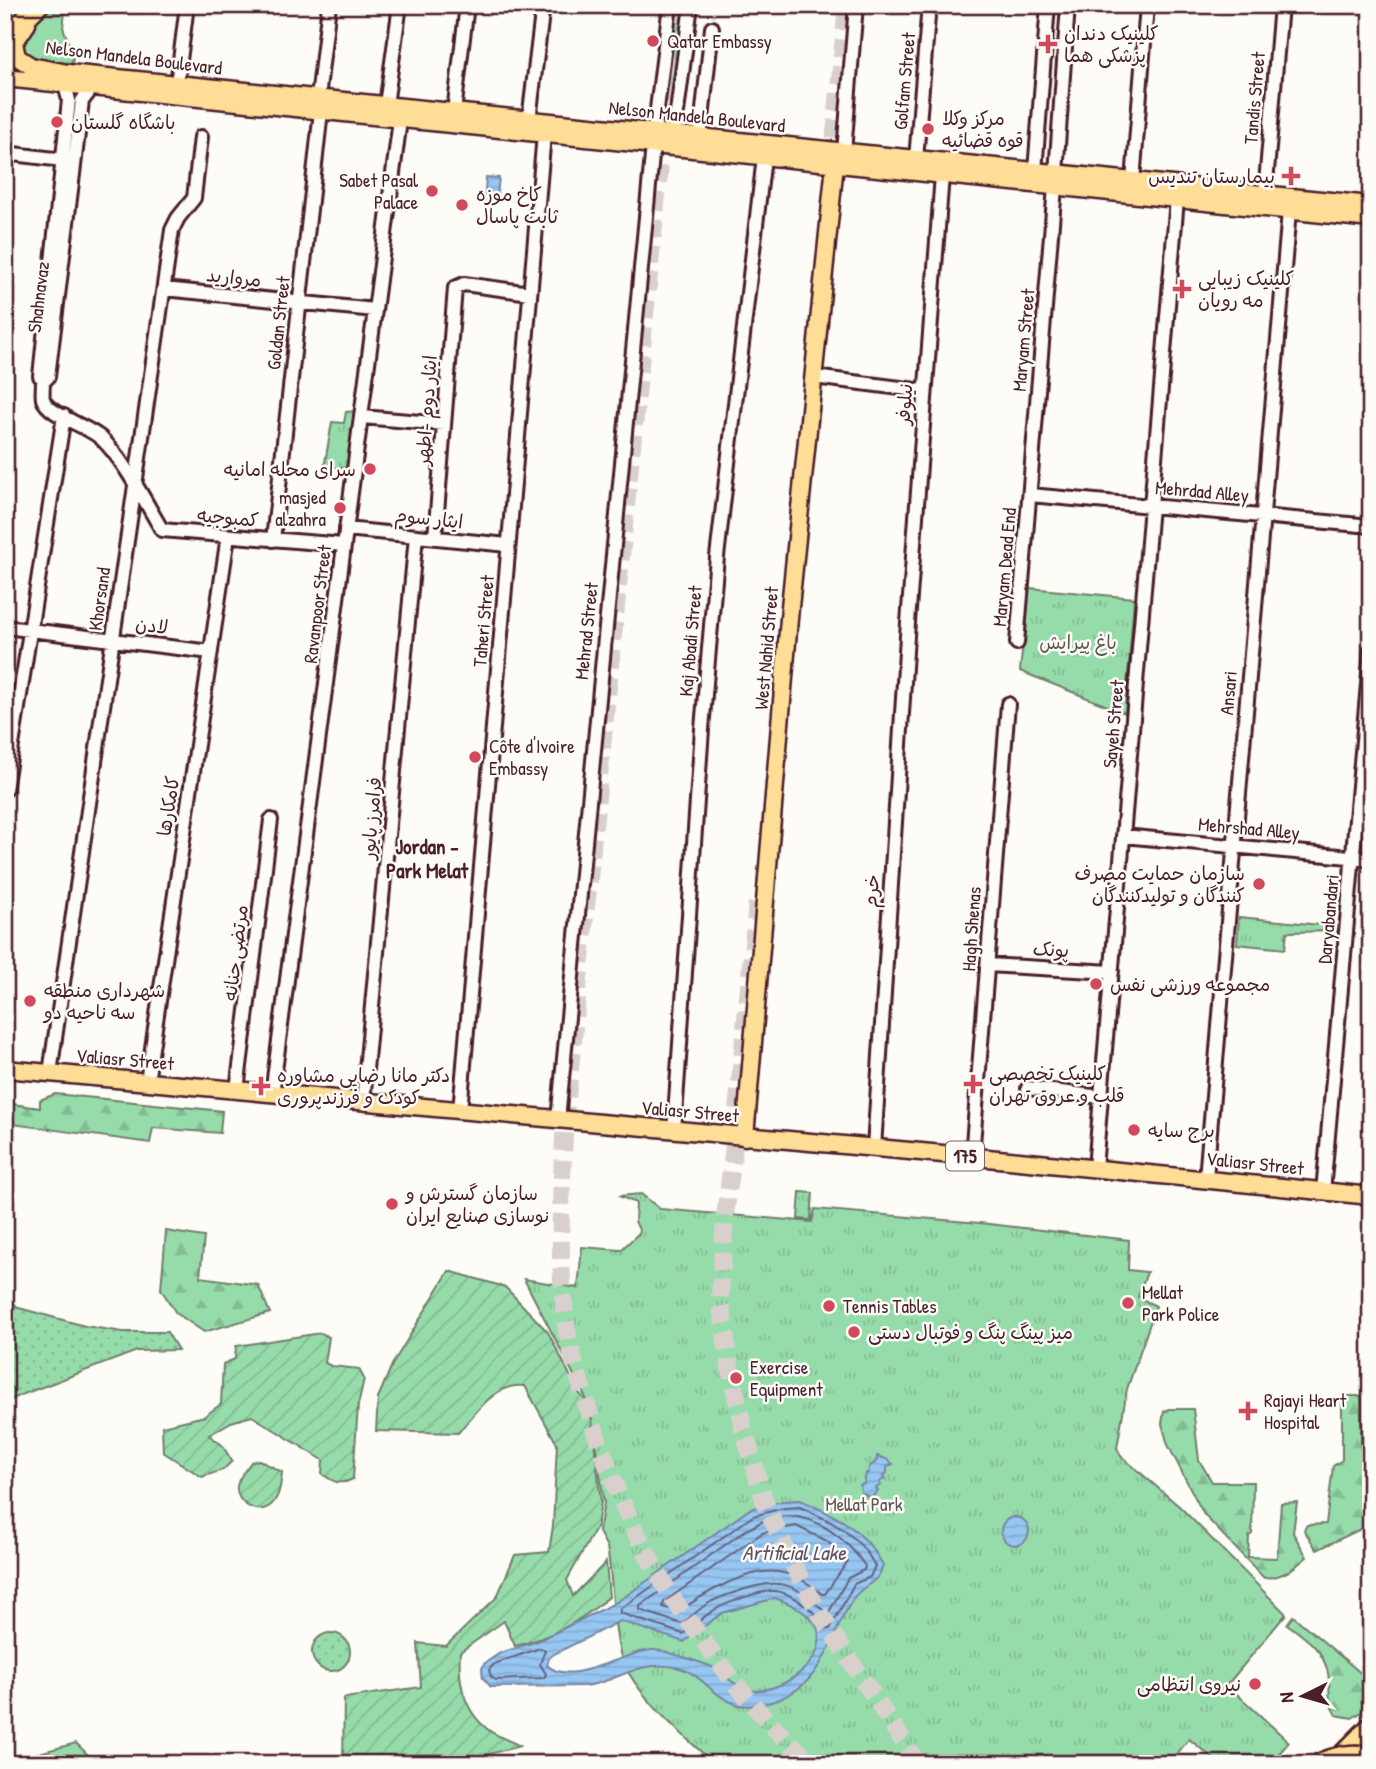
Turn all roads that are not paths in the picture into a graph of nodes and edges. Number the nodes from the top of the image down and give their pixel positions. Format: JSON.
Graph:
{"nodes":[{"id":1,"x":40,"y":5,"type":"edge"},
{"id":2,"x":187,"y":5,"type":"edge"},
{"id":3,"x":329,"y":5,"type":"edge"},
{"id":4,"x":400,"y":5,"type":"edge"},
{"id":5,"x":467,"y":5,"type":"edge"},
{"id":6,"x":543,"y":5,"type":"edge"},
{"id":7,"x":856,"y":5,"type":"edge"},
{"id":8,"x":929,"y":5,"type":"edge"},
{"id":9,"x":1048,"y":5,"type":"edge"},
{"id":10,"x":1068,"y":5,"type":"edge"},
{"id":11,"x":1147,"y":5,"type":"edge"},
{"id":12,"x":1282,"y":5,"type":"edge"},
{"id":13,"x":670,"y":10,"type":"edge"},
{"id":14,"x":690,"y":11,"type":"edge"},
{"id":15,"x":712,"y":28,"type":"dead end"},
{"id":16,"x":1046,"y":31,"type":"junction"},
{"id":17,"x":1066,"y":32,"type":"junction"},
{"id":18,"x":11,"y":38,"type":"edge"},
{"id":19,"x":21,"y":61,"type":"junction"},
{"id":20,"x":13,"y":79,"type":"edge"},
{"id":21,"x":177,"y":84,"type":"junction"},
{"id":22,"x":65,"y":85,"type":"junction"},
{"id":23,"x":92,"y":88,"type":"junction"},
{"id":24,"x":320,"y":105,"type":"junction"},
{"id":25,"x":386,"y":105,"type":"junction"},
{"id":26,"x":453,"y":118,"type":"junction"},
{"id":27,"x":400,"y":120,"type":"junction"},
{"id":28,"x":529,"y":120,"type":"junction"},
{"id":29,"x":544,"y":134,"type":"junction"},
{"id":30,"x":674,"y":135,"type":"junction"},
{"id":31,"x":201,"y":137,"type":"dead end"},
{"id":32,"x":700,"y":137,"type":"junction"},
{"id":33,"x":654,"y":139,"type":"junction"},
{"id":34,"x":5,"y":153,"type":"edge"},
{"id":35,"x":764,"y":157,"type":"junction"},
{"id":36,"x":839,"y":158,"type":"junction"},
{"id":37,"x":916,"y":159,"type":"junction"},
{"id":38,"x":69,"y":160,"type":"junction"},
{"id":39,"x":1035,"y":171,"type":"junction"},
{"id":40,"x":942,"y":175,"type":"junction"},
{"id":41,"x":1055,"y":180,"type":"junction"},
{"id":42,"x":1133,"y":181,"type":"junction"},
{"id":43,"x":1265,"y":195,"type":"junction"},
{"id":44,"x":1177,"y":199,"type":"junction"},
{"id":45,"x":1371,"y":205,"type":"edge"},
{"id":46,"x":1289,"y":211,"type":"junction"},
{"id":47,"x":1371,"y":219,"type":"edge"},
{"id":48,"x":164,"y":289,"type":"junction"},
{"id":49,"x":530,"y":293,"type":"junction"},
{"id":50,"x":300,"y":303,"type":"junction"},
{"id":51,"x":375,"y":310,"type":"junction"},
{"id":52,"x":814,"y":377,"type":"junction"},
{"id":53,"x":925,"y":391,"type":"junction"},
{"id":54,"x":64,"y":416,"type":"junction"},
{"id":55,"x":362,"y":417,"type":"junction"},
{"id":56,"x":444,"y":424,"type":"junction"},
{"id":57,"x":135,"y":485,"type":"junction"},
{"id":58,"x":1030,"y":495,"type":"junction"},
{"id":59,"x":1151,"y":506,"type":"junction"},
{"id":60,"x":1263,"y":516,"type":"junction"},
{"id":61,"x":1371,"y":526,"type":"edge"},
{"id":62,"x":346,"y":529,"type":"junction"},
{"id":63,"x":228,"y":536,"type":"junction"},
{"id":64,"x":416,"y":536,"type":"junction"},
{"id":65,"x":435,"y":538,"type":"junction"},
{"id":66,"x":273,"y":540,"type":"junction"},
{"id":67,"x":344,"y":545,"type":"junction"},
{"id":68,"x":508,"y":545,"type":"junction"},
{"id":69,"x":5,"y":627,"type":"edge"},
{"id":70,"x":30,"y":630,"type":"junction"},
{"id":71,"x":906,"y":636,"type":"joint"},
{"id":72,"x":113,"y":640,"type":"junction"},
{"id":73,"x":1017,"y":643,"type":"dead end"},
{"id":74,"x":1371,"y":650,"type":"edge"},
{"id":75,"x":211,"y":652,"type":"junction"},
{"id":76,"x":1008,"y":704,"type":"dead end"},
{"id":77,"x":5,"y":790,"type":"edge"},
{"id":78,"x":271,"y":820,"type":"dead end"},
{"id":79,"x":1123,"y":836,"type":"junction"},
{"id":80,"x":1234,"y":846,"type":"junction"},
{"id":81,"x":1353,"y":857,"type":"junction"},
{"id":82,"x":1371,"y":859,"type":"edge"},
{"id":83,"x":988,"y":965,"type":"junction"},
{"id":84,"x":1112,"y":972,"type":"junction"},
{"id":85,"x":5,"y":1069,"type":"edge"},
{"id":86,"x":50,"y":1073,"type":"junction"},
{"id":87,"x":147,"y":1082,"type":"junction"},
{"id":88,"x":1028,"y":1088,"type":"dead end"},
{"id":89,"x":237,"y":1090,"type":"junction"},
{"id":90,"x":272,"y":1094,"type":"junction"},
{"id":91,"x":1101,"y":1097,"type":"junction"},
{"id":92,"x":363,"y":1102,"type":"junction"},
{"id":93,"x":460,"y":1111,"type":"junction"},
{"id":94,"x":558,"y":1119,"type":"junction"},
{"id":95,"x":674,"y":1130,"type":"junction"},
{"id":96,"x":745,"y":1137,"type":"junction"},
{"id":97,"x":874,"y":1148,"type":"junction"},
{"id":98,"x":972,"y":1157,"type":"junction"},
{"id":99,"x":1095,"y":1168,"type":"junction"},
{"id":100,"x":1206,"y":1178,"type":"junction"},
{"id":101,"x":1324,"y":1192,"type":"junction"},
{"id":102,"x":1371,"y":1196,"type":"edge"},
{"id":103,"x":1371,"y":1726,"type":"edge"},
{"id":104,"x":1370,"y":1755,"type":"edge"},
{"id":105,"x":1318,"y":1764,"type":"edge"},
{"id":106,"x":1336,"y":1764,"type":"edge"}],
"edges":[{"from":1,"to":18,"type":"highway"},
{"from":2,"to":21,"type":"street"},
{"from":3,"to":24,"type":"street","name":"Goldan Street"},
{"from":4,"to":25,"type":"street"},
{"from":5,"to":26,"type":"street"},
{"from":6,"to":28,"type":"street"},
{"from":7,"to":36,"type":"street"},
{"from":8,"to":37,"type":"street","name":"Golfam Street"},
{"from":9,"to":16,"type":"street"},
{"from":10,"to":17,"type":"street","name":"Maryam Street"},
{"from":11,"to":42,"type":"street"},
{"from":12,"to":43,"type":"street","name":"Tandis Street"},
{"from":13,"to":14,"type":"street"},
{"from":13,"to":33,"type":"street","name":"Mehrad Street"},
{"from":14,"to":30,"type":"street"},
{"from":15,"to":32,"type":"street"},
{"from":16,"to":17,"type":"street"},
{"from":16,"to":39,"type":"street"},
{"from":17,"to":41,"type":"street","name":"Maryam Street"},
{"from":18,"to":19,"type":"main road"},
{"from":19,"to":20,"type":"main road"},
{"from":19,"to":21,"type":"main road","name":"Nelson Mandela Boulevard"},
{"from":20,"to":22,"type":"main road","name":"Nelson Mandela Boulevard"},
{"from":21,"to":24,"type":"main road","name":"Nelson Mandela Boulevard"},
{"from":22,"to":23,"type":"main road","name":"Nelson Mandela Boulevard"},
{"from":22,"to":38,"type":"street","name":"Shahnavaz"},
{"from":23,"to":24,"type":"main road","name":"Nelson Mandela Boulevard"},
{"from":23,"to":38,"type":"street","name":"Shahnavaz"},
{"from":24,"to":25,"type":"main road","name":"Nelson Mandela Boulevard"},
{"from":24,"to":27,"type":"main road","name":"Nelson Mandela Boulevard"},
{"from":24,"to":50,"type":"street","name":"Goldan Street"},
{"from":25,"to":26,"type":"main road","name":"Nelson Mandela Boulevard"},
{"from":26,"to":27,"type":"main road","name":"Nelson Mandela Boulevard"},
{"from":26,"to":28,"type":"main road","name":"Nelson Mandela Boulevard"},
{"from":26,"to":29,"type":"main road","name":"Nelson Mandela Boulevard"},
{"from":27,"to":51,"type":"street","name":"Ravanpoor Street"},
{"from":28,"to":33,"type":"main road","name":"Nelson Mandela Boulevard"},
{"from":29,"to":33,"type":"main road","name":"Nelson Mandela Boulevard"},
{"from":29,"to":49,"type":"street","name":"Taheri Street"},
{"from":30,"to":32,"type":"main road","name":"Nelson Mandela Boulevard"},
{"from":30,"to":33,"type":"main road","name":"Nelson Mandela Boulevard"},
{"from":31,"to":48,"type":"street","name":"Khorsand"},
{"from":32,"to":36,"type":"main road","name":"Nelson Mandela Boulevard"},
{"from":33,"to":35,"type":"main road","name":"Nelson Mandela Boulevard"},
{"from":33,"to":94,"type":"street","name":"Mehrad Street"},
{"from":34,"to":38,"type":"street"},
{"from":35,"to":36,"type":"main road","name":"Nelson Mandela Boulevard"},
{"from":35,"to":95,"type":"street","name":"Kaj Abadi Street"},
{"from":36,"to":37,"type":"main road","name":"Nelson Mandela Boulevard"},
{"from":36,"to":40,"type":"main road","name":"Nelson Mandela Boulevard"},
{"from":36,"to":52,"type":"main road","name":"West Nahid Street"},
{"from":37,"to":39,"type":"main road","name":"Nelson Mandela Boulevard"},
{"from":38,"to":54,"type":"street","name":"Shahnavaz"},
{"from":39,"to":41,"type":"main road","name":"Nelson Mandela Boulevard"},
{"from":40,"to":41,"type":"main road","name":"Nelson Mandela Boulevard"},
{"from":40,"to":53,"type":"street","name":"نیلوفر"},
{"from":41,"to":42,"type":"main road","name":"Nelson Mandela Boulevard"},
{"from":41,"to":44,"type":"main road","name":"Nelson Mandela Boulevard"},
{"from":41,"to":58,"type":"street","name":"Maryam Street"},
{"from":42,"to":43,"type":"main road","name":"Nelson Mandela Boulevard"},
{"from":43,"to":45,"type":"main road","name":"Nelson Mandela Boulevard"},
{"from":44,"to":46,"type":"main road","name":"Nelson Mandela Boulevard"},
{"from":44,"to":59,"type":"street","name":"Sayeh Street"},
{"from":46,"to":47,"type":"main road","name":"Nelson Mandela Boulevard"},
{"from":46,"to":60,"type":"street","name":"Ansari"},
{"from":48,"to":50,"type":"street","name":"مروارید"},
{"from":48,"to":57,"type":"street","name":"Khorsand"},
{"from":49,"to":56,"type":"street","name":"ایثار دوم -اطهر"},
{"from":49,"to":68,"type":"street","name":"Taheri Street"},
{"from":50,"to":51,"type":"street","name":"مروارید"},
{"from":50,"to":66,"type":"street","name":"Goldan Street"},
{"from":51,"to":55,"type":"street","name":"Ravanpoor Street"},
{"from":52,"to":53,"type":"street"},
{"from":52,"to":96,"type":"main road","name":"West Nahid Street"},
{"from":53,"to":71,"type":"street","name":"نیلوفر"},
{"from":54,"to":57,"type":"street","name":"کمبوجیه"},
{"from":54,"to":70,"type":"street"},
{"from":55,"to":56,"type":"street"},
{"from":55,"to":62,"type":"street","name":"Ravanpoor Street"},
{"from":56,"to":65,"type":"street","name":"ایثار دوم -اطهر"},
{"from":57,"to":63,"type":"street","name":"کمبوجیه"},
{"from":57,"to":72,"type":"street","name":"Khorsand"},
{"from":58,"to":59,"type":"street","name":"Mehrdad Alley"},
{"from":58,"to":73,"type":"street","name":"Maryam Dead End"},
{"from":59,"to":60,"type":"street","name":"Mehrdad Alley"},
{"from":59,"to":79,"type":"street","name":"Sayeh Street"},
{"from":60,"to":61,"type":"street","name":"Mehrdad Alley"},
{"from":60,"to":80,"type":"street","name":"Ansari"},
{"from":62,"to":64,"type":"street","name":"ایثار سوم"},
{"from":62,"to":67,"type":"street","name":"Ravanpoor Street"},
{"from":63,"to":66,"type":"street","name":"کمبوجیه"},
{"from":63,"to":75,"type":"street","name":"کامکارها"},
{"from":64,"to":65,"type":"street","name":"ایثار سوم"},
{"from":64,"to":92,"type":"street","name":"فرامرز پایور"},
{"from":65,"to":68,"type":"street","name":"ایثار سوم"},
{"from":66,"to":67,"type":"street","name":"کمبوجیه"},
{"from":67,"to":90,"type":"street","name":"Ravanpoor Street"},
{"from":68,"to":93,"type":"street","name":"Taheri Street"},
{"from":69,"to":70,"type":"street","name":"لادن"},
{"from":70,"to":72,"type":"street","name":"لادن"},
{"from":70,"to":77,"type":"street"},
{"from":71,"to":97,"type":"street","name":"خرم"},
{"from":72,"to":75,"type":"street","name":"لادن"},
{"from":72,"to":86,"type":"street","name":"Khorsand"},
{"from":74,"to":81,"type":"street","name":"Daryabandari"},
{"from":75,"to":87,"type":"street","name":"کامکارها"},
{"from":76,"to":83,"type":"street","name":"Hagh Shenas"},
{"from":78,"to":89,"type":"street","name":"مرتضی حنانه"},
{"from":79,"to":80,"type":"street","name":"Mehrshad Alley"},
{"from":79,"to":84,"type":"street","name":"Sayeh Street"},
{"from":80,"to":81,"type":"street","name":"Mehrshad Alley"},
{"from":80,"to":100,"type":"street","name":"Ansari"},
{"from":81,"to":82,"type":"street","name":"Mehrshad Alley"},
{"from":81,"to":101,"type":"street","name":"Daryabandari"},
{"from":83,"to":84,"type":"street","name":"پونک"},
{"from":83,"to":98,"type":"street","name":"Hagh Shenas"},
{"from":84,"to":91,"type":"street","name":"Sayeh Street"},
{"from":85,"to":86,"type":"main road","name":"Valiasr Street","number":"175"},
{"from":86,"to":87,"type":"main road","name":"Valiasr Street","number":"175"},
{"from":87,"to":89,"type":"main road","name":"Valiasr Street","number":"175"},
{"from":88,"to":91,"type":"street"},
{"from":89,"to":90,"type":"main road","name":"Valiasr Street","number":"175"},
{"from":90,"to":92,"type":"main road","name":"Valiasr Street","number":"175"},
{"from":91,"to":99,"type":"street","name":"Sayeh Street"},
{"from":92,"to":93,"type":"main road","name":"Valiasr Street","number":"175"},
{"from":93,"to":94,"type":"main road","name":"Valiasr Street","number":"175"},
{"from":94,"to":95,"type":"main road","name":"Valiasr Street","number":"175"},
{"from":95,"to":96,"type":"main road","name":"Valiasr Street","number":"175"},
{"from":96,"to":97,"type":"main road","name":"Valiasr Street","number":"175"},
{"from":97,"to":98,"type":"main road","name":"Valiasr Street","number":"175"},
{"from":98,"to":99,"type":"main road","name":"Valiasr Street","number":"175"},
{"from":99,"to":100,"type":"main road","name":"Valiasr Street","number":"175"},
{"from":100,"to":101,"type":"main road","name":"Valiasr Street","number":"175"},
{"from":101,"to":102,"type":"main road","name":"Valiasr Street","number":"175"},
{"from":103,"to":106,"type":"highway"},
{"from":104,"to":105,"type":"highway","bridge":true},
{"from":104,"to":106,"type":"highway"}]}
